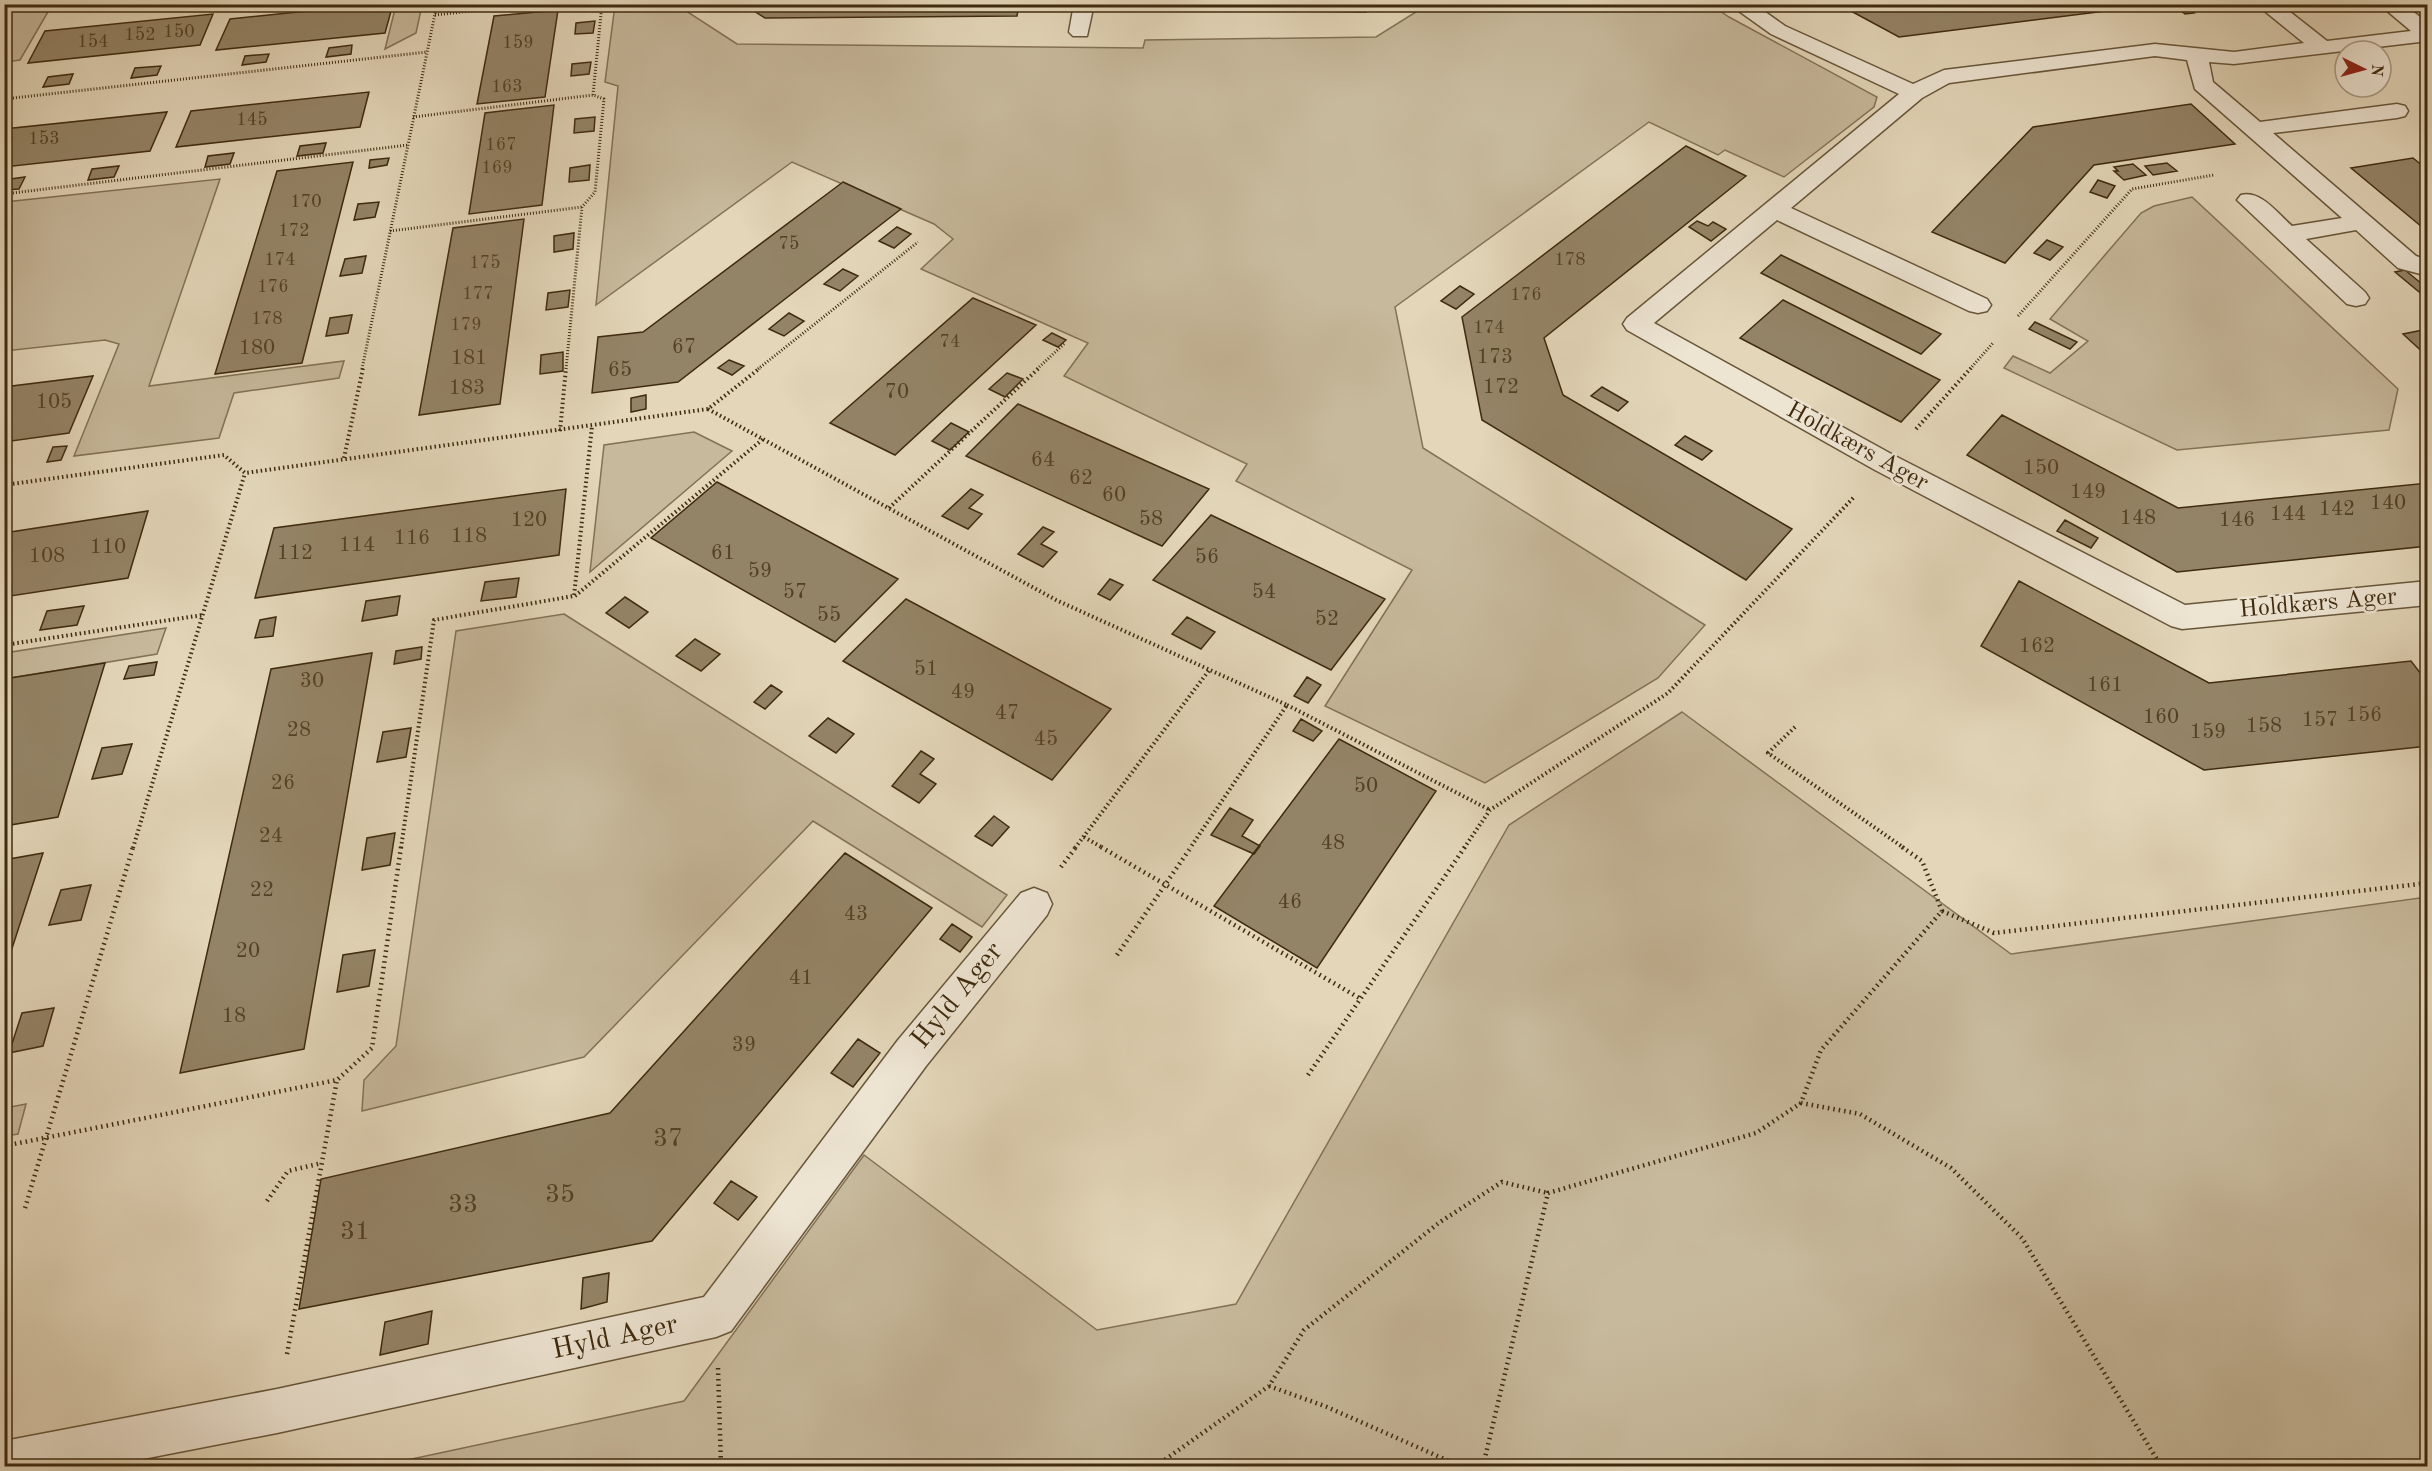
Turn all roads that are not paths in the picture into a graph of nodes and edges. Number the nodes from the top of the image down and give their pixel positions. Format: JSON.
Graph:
{"nodes":[{"id":1,"x":1084,"y":4,"type":"edge"},
{"id":2,"x":1739,"y":4,"type":"edge"},
{"id":3,"x":2266,"y":4,"type":"edge"},
{"id":4,"x":2389,"y":4,"type":"edge"},
{"id":5,"x":1080,"y":32,"type":"dead end"},
{"id":6,"x":2427,"y":34,"type":"edge"},
{"id":7,"x":2323,"y":48,"type":"junction"},
{"id":8,"x":2196,"y":54,"type":"junction"},
{"id":9,"x":1914,"y":93,"type":"junction"},
{"id":10,"x":2397,"y":111,"type":"dead end"},
{"id":11,"x":2255,"y":129,"type":"junction"},
{"id":12,"x":2249,"y":200,"type":"dead end"},
{"id":13,"x":1774,"y":209,"type":"junction"},
{"id":14,"x":2361,"y":222,"type":"junction"},
{"id":15,"x":2287,"y":234,"type":"junction"},
{"id":16,"x":2427,"y":267,"type":"edge"},
{"id":17,"x":2356,"y":298,"type":"dead end"},
{"id":18,"x":1978,"y":305,"type":"dead end"},
{"id":19,"x":2427,"y":593,"type":"edge"},
{"id":20,"x":1034,"y":904,"type":"road end"},
{"id":21,"x":4,"y":1464,"type":"edge"}],
"edges":[{"from":1,"to":5,"type":"street"},
{"from":2,"to":9,"type":"street"},
{"from":3,"to":7,"type":"street"},
{"from":4,"to":6,"type":"street"},
{"from":6,"to":7,"type":"street","name":"Holdkærs Ager"},
{"from":7,"to":8,"type":"street","name":"Holdkærs Ager"},
{"from":8,"to":9,"type":"street","name":"Holdkærs Ager"},
{"from":8,"to":11,"type":"street"},
{"from":9,"to":13,"type":"street","name":"Holdkærs Ager"},
{"from":10,"to":11,"type":"street"},
{"from":11,"to":14,"type":"street"},
{"from":12,"to":15,"type":"street"},
{"from":13,"to":18,"type":"street"},
{"from":13,"to":19,"type":"street","name":"Holdkærs Ager"},
{"from":14,"to":15,"type":"street"},
{"from":14,"to":16,"type":"street"},
{"from":15,"to":17,"type":"street"},
{"from":20,"to":21,"type":"street","name":"Hyld Ager"}]}
